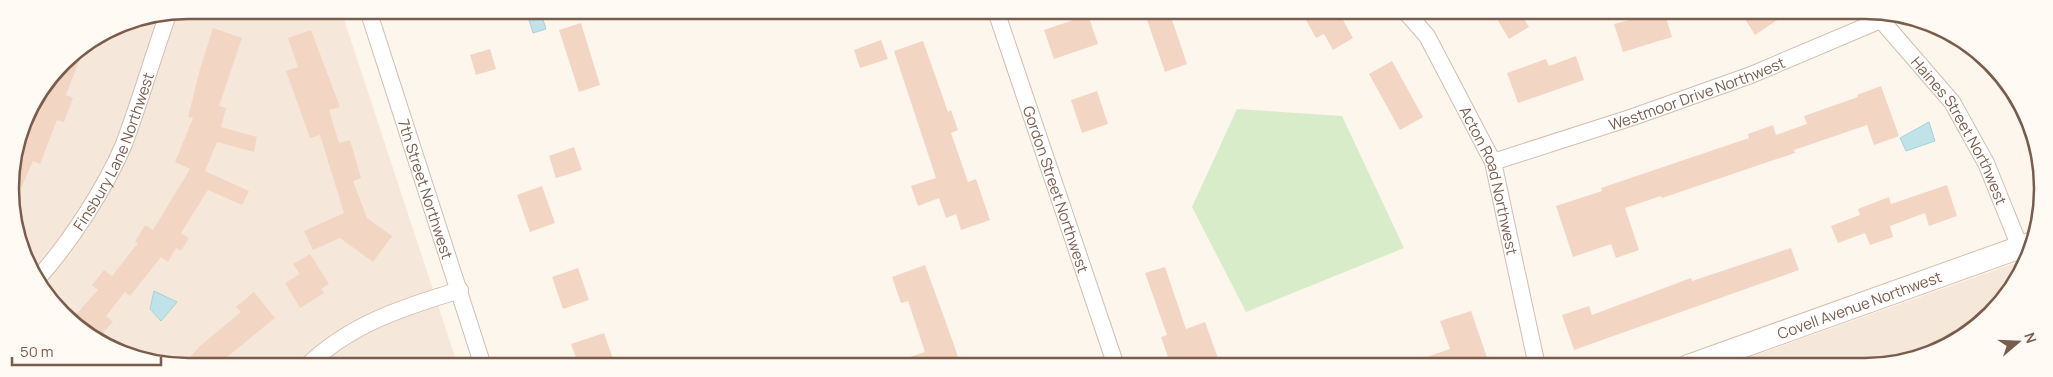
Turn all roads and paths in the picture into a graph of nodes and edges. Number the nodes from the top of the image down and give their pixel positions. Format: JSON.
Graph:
{"nodes":[{"id":1,"x":371,"y":19,"type":"edge"},
{"id":2,"x":999,"y":19,"type":"edge"},
{"id":3,"x":1412,"y":19,"type":"edge"},
{"id":4,"x":1873,"y":19,"type":"edge"},
{"id":5,"x":1887,"y":20,"type":"edge"},
{"id":6,"x":166,"y":21,"type":"edge"},
{"id":7,"x":1493,"y":162,"type":"junction"},
{"id":8,"x":2024,"y":246,"type":"edge"},
{"id":9,"x":2021,"y":253,"type":"edge"},
{"id":10,"x":42,"y":274,"type":"edge"},
{"id":11,"x":460,"y":290,"type":"junction"},
{"id":12,"x":318,"y":358,"type":"edge"},
{"id":13,"x":481,"y":358,"type":"edge"},
{"id":14,"x":1113,"y":358,"type":"edge"},
{"id":15,"x":1535,"y":358,"type":"edge"},
{"id":16,"x":1712,"y":358,"type":"edge"}],
"edges":[{"from":1,"to":11,"type":"street","name":"7th Street Northwest"},
{"from":2,"to":14,"type":"street","name":"Gordon Street Northwest"},
{"from":3,"to":7,"type":"street","name":"Acton Road Northwest"},
{"from":4,"to":7,"type":"street","name":"Westmoor Drive Northwest"},
{"from":5,"to":8,"type":"street","name":"Haines Street Northwest"},
{"from":6,"to":10,"type":"street","name":"Finsbury Lane Northwest"},
{"from":7,"to":15,"type":"street","name":"Acton Road Northwest"},
{"from":9,"to":16,"type":"street","name":"Covell Avenue Northwest"},
{"from":11,"to":12,"type":"street"},
{"from":11,"to":13,"type":"street","name":"7th Street Northwest"}]}
